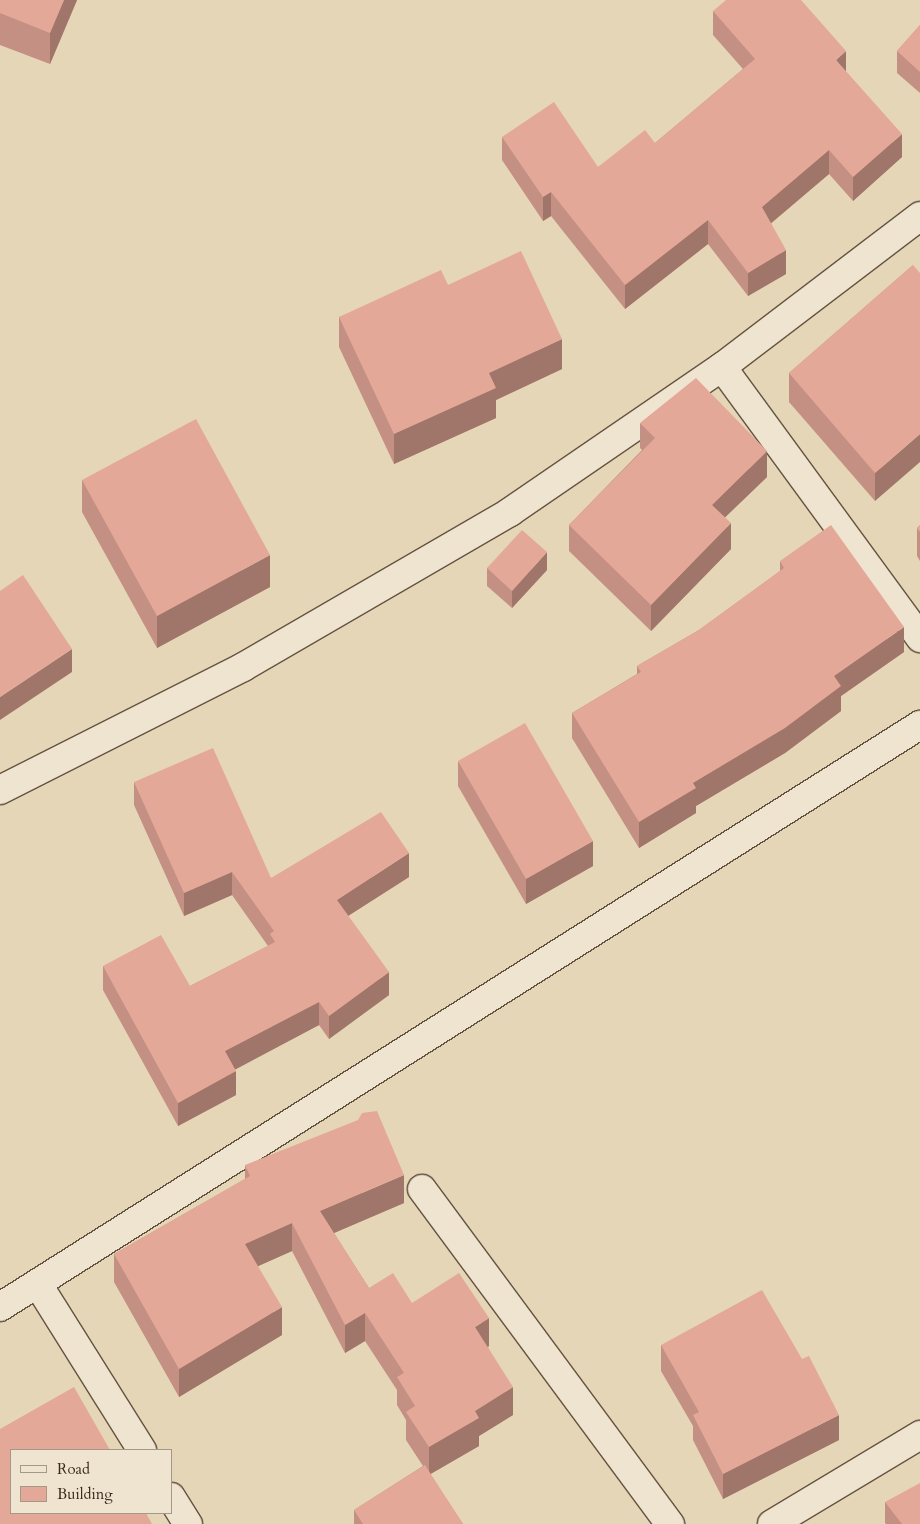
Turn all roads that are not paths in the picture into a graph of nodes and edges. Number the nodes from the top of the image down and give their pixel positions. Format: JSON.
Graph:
{"nodes":[{"id":1,"x":920,"y":216,"type":"edge"},
{"id":2,"x":722,"y":368,"type":"junction"},
{"id":3,"x":920,"y":638,"type":"edge"},
{"id":4,"x":920,"y":725,"type":"edge"},
{"id":5,"x":0,"y":790,"type":"edge"},
{"id":6,"x":422,"y":1189,"type":"dead end"},
{"id":7,"x":39,"y":1286,"type":"junction"},
{"id":8,"x":0,"y":1307,"type":"edge"},
{"id":9,"x":920,"y":1435,"type":"edge"},
{"id":10,"x":141,"y":1449,"type":"edge"},
{"id":11,"x":172,"y":1499,"type":"edge"},
{"id":12,"x":188,"y":1524,"type":"edge"},
{"id":13,"x":670,"y":1524,"type":"edge"},
{"id":14,"x":772,"y":1524,"type":"edge"}],
"edges":[{"from":1,"to":2,"type":"street"},
{"from":2,"to":3,"type":"street"},
{"from":2,"to":5,"type":"street"},
{"from":4,"to":7,"type":"street"},
{"from":6,"to":13,"type":"street"},
{"from":7,"to":8,"type":"street"},
{"from":7,"to":10,"type":"street"},
{"from":9,"to":14,"type":"street"},
{"from":11,"to":12,"type":"street"}]}
